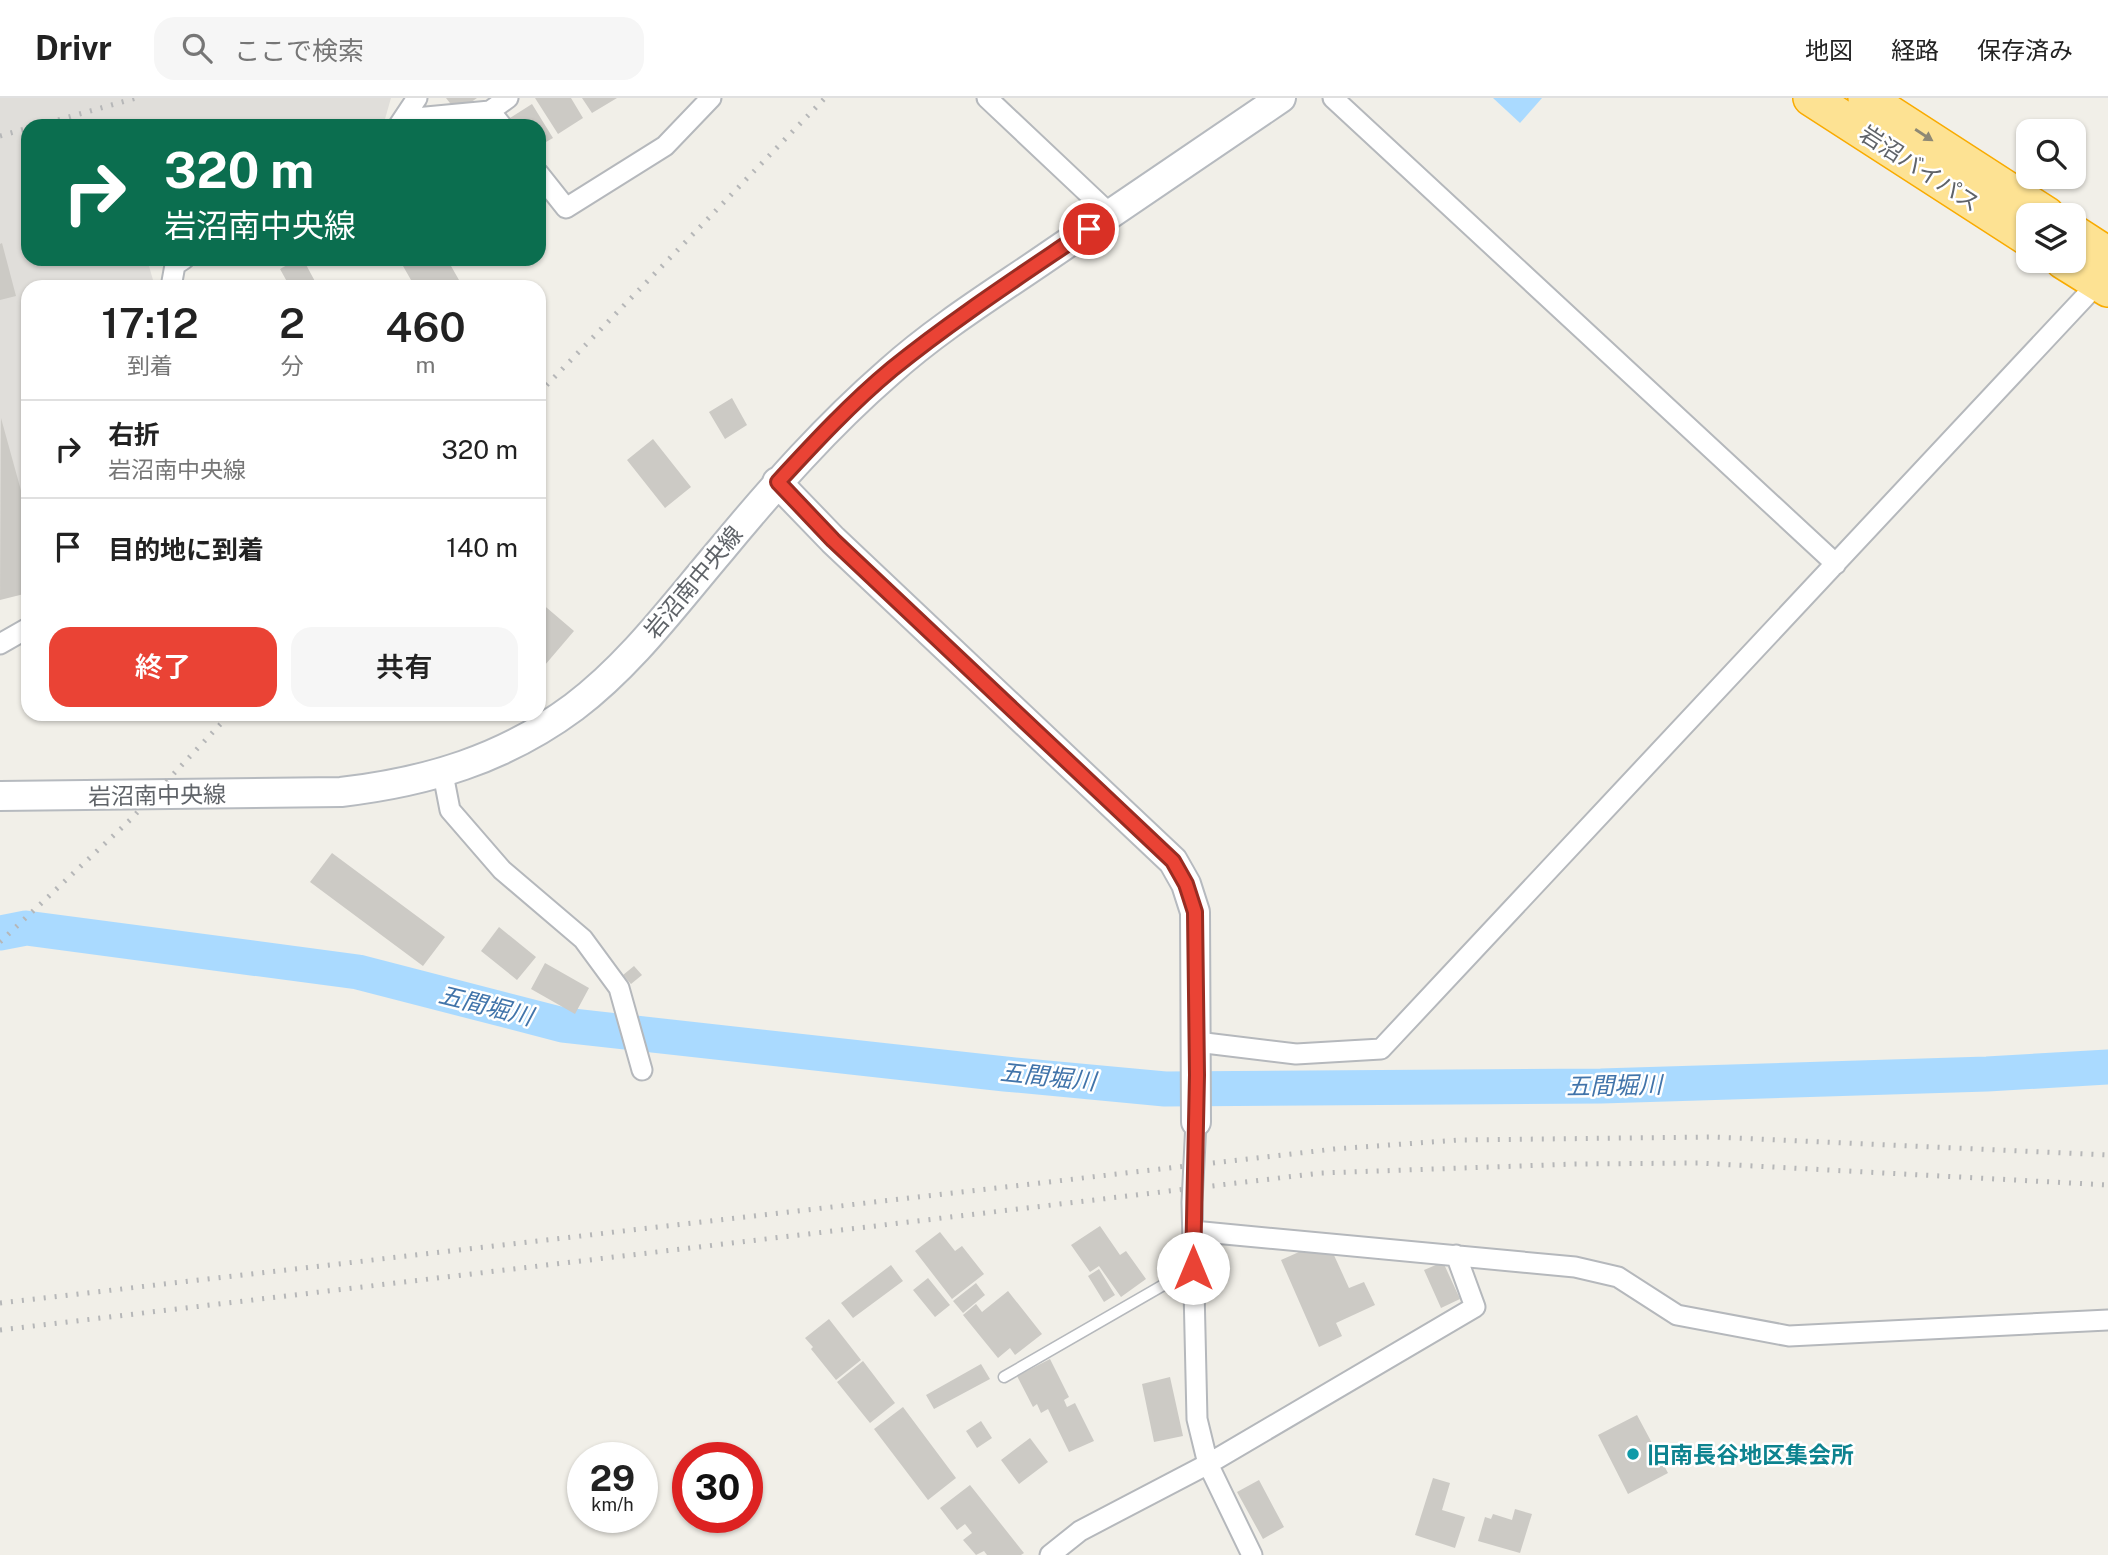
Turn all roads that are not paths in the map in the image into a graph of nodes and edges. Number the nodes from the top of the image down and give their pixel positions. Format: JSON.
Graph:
{"nodes":[{"id":1,"x":417,"y":98,"type":"edge"},
{"id":2,"x":508,"y":98,"type":"edge"},
{"id":3,"x":711,"y":98,"type":"edge"},
{"id":4,"x":987,"y":98,"type":"edge"},
{"id":5,"x":1280,"y":98,"type":"edge"},
{"id":6,"x":1333,"y":98,"type":"edge"},
{"id":7,"x":1811,"y":98,"type":"edge"},
{"id":8,"x":1866,"y":98,"type":"edge"},
{"id":9,"x":496,"y":118,"type":"edge"},
{"id":10,"x":404,"y":119,"type":"edge"},
{"id":11,"x":477,"y":119,"type":"edge"},
{"id":12,"x":546,"y":183,"type":"edge"},
{"id":13,"x":2028,"y":203,"type":"edge"},
{"id":14,"x":1110,"y":214,"type":"junction"},
{"id":15,"x":2016,"y":230,"type":"edge"},
{"id":16,"x":2086,"y":250,"type":"edge"},
{"id":17,"x":2086,"y":269,"type":"edge"},
{"id":18,"x":2105,"y":276,"type":"edge"},
{"id":19,"x":778,"y":482,"type":"junction"},
{"id":20,"x":1836,"y":564,"type":"junction"},
{"id":21,"x":21,"y":632,"type":"edge"},
{"id":22,"x":0,"y":644,"type":"edge"},
{"id":23,"x":443,"y":774,"type":"junction"},
{"id":24,"x":0,"y":796,"type":"edge"},
{"id":25,"x":1197,"y":1042,"type":"junction"},
{"id":26,"x":642,"y":1070,"type":"dead end"},
{"id":27,"x":1196,"y":1122,"type":"joint"},
{"id":28,"x":1193,"y":1231,"type":"junction"},
{"id":29,"x":1456,"y":1255,"type":"junction"},
{"id":30,"x":1193,"y":1268,"type":"junction"},
{"id":31,"x":2108,"y":1320,"type":"edge"},
{"id":32,"x":1004,"y":1377,"type":"dead end"},
{"id":33,"x":1208,"y":1464,"type":"junction"},
{"id":34,"x":1050,"y":1555,"type":"edge"},
{"id":35,"x":1252,"y":1555,"type":"edge"}],
"edges":[{"from":1,"to":10,"type":"street"},
{"from":2,"to":9,"type":"street"},
{"from":3,"to":12,"type":"street"},
{"from":4,"to":14,"type":"street"},
{"from":5,"to":14,"type":"street","name":"岩沼南中央線"},
{"from":6,"to":20,"type":"street"},
{"from":7,"to":15,"type":"highway","name":"岩沼バイパス"},
{"from":8,"to":13,"type":"highway","name":"岩沼バイパス","one_way":true},
{"from":9,"to":11,"type":"street"},
{"from":14,"to":19,"type":"street","name":"岩沼南中央線"},
{"from":16,"to":18,"type":"highway"},
{"from":17,"to":18,"type":"highway"},
{"from":18,"to":20,"type":"street"},
{"from":19,"to":23,"type":"street","name":"岩沼南中央線"},
{"from":19,"to":25,"type":"street"},
{"from":20,"to":25,"type":"street"},
{"from":21,"to":22,"type":"street"},
{"from":23,"to":24,"type":"street","name":"岩沼南中央線"},
{"from":23,"to":26,"type":"street"},
{"from":25,"to":27,"type":"street"},
{"from":27,"to":28,"type":"street"},
{"from":28,"to":29,"type":"street"},
{"from":28,"to":30,"type":"street"},
{"from":29,"to":31,"type":"street"},
{"from":29,"to":33,"type":"street"},
{"from":30,"to":32,"type":"lane"},
{"from":30,"to":33,"type":"street"},
{"from":33,"to":34,"type":"street"},
{"from":33,"to":35,"type":"street"}]}
